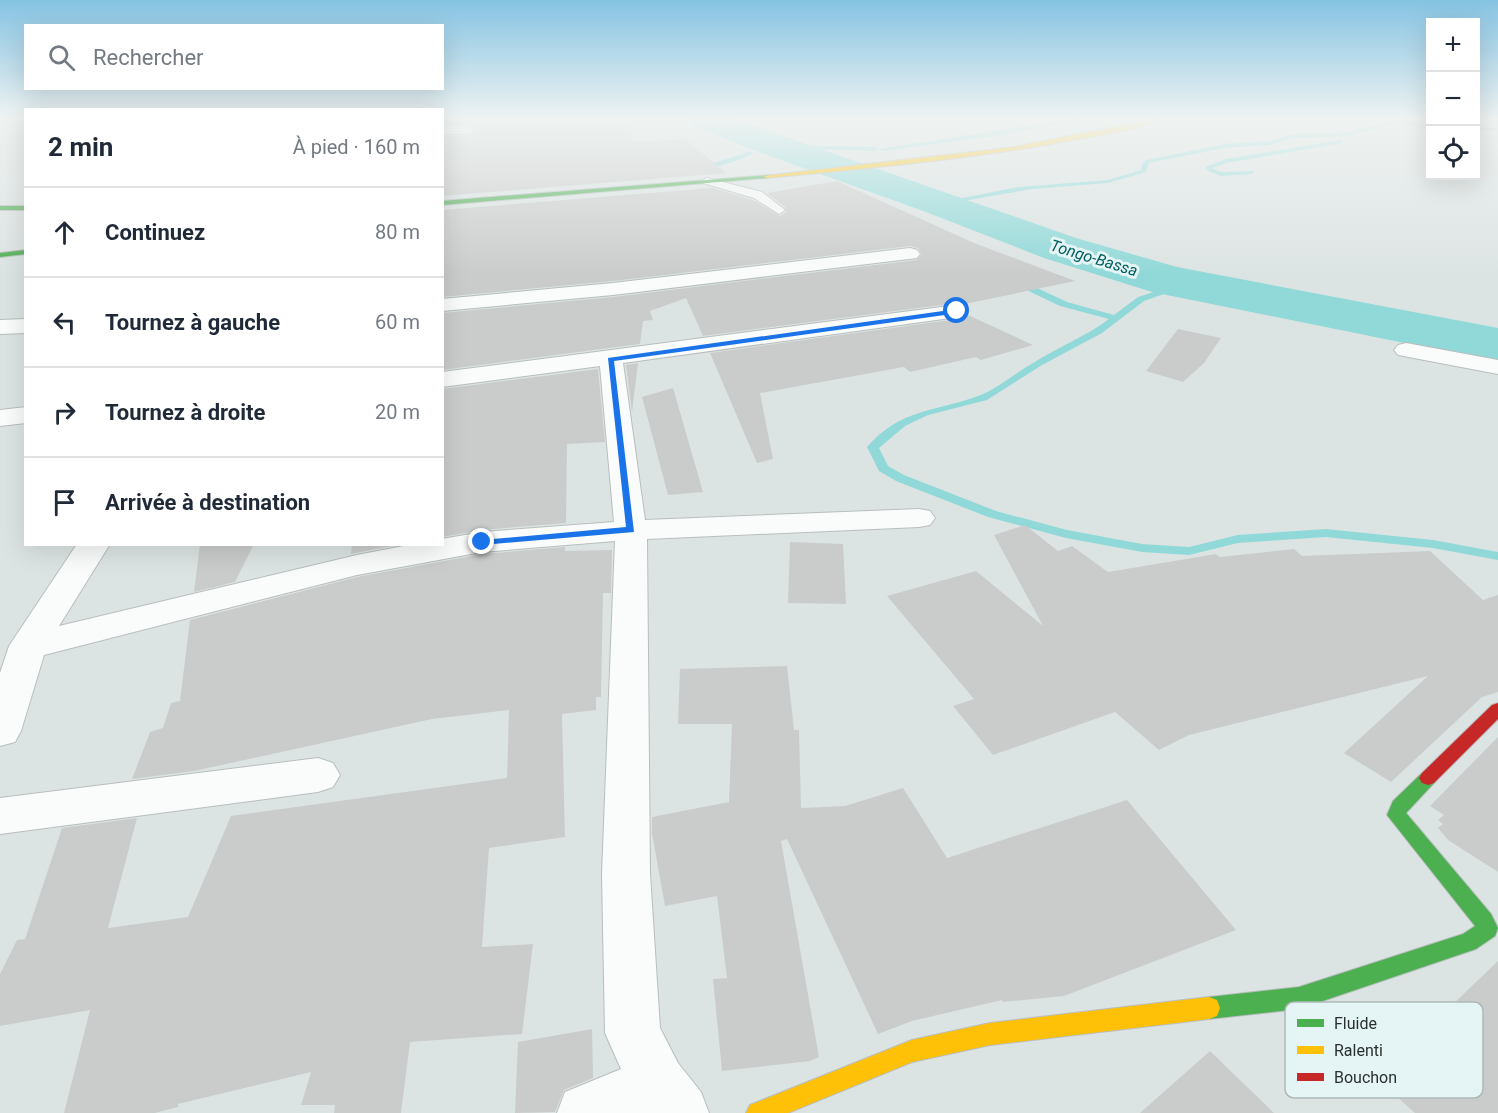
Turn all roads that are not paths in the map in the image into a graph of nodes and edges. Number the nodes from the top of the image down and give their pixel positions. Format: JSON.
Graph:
{"nodes":[{"id":1,"x":724,"y":171,"type":"edge"},
{"id":2,"x":821,"y":171,"type":"edge"},
{"id":3,"x":707,"y":181,"type":"junction"},
{"id":4,"x":597,"y":185,"type":"junction"},
{"id":5,"x":444,"y":192,"type":"edge"},
{"id":6,"x":444,"y":203,"type":"edge"},
{"id":7,"x":0,"y":208,"type":"edge"},
{"id":8,"x":24,"y":208,"type":"edge"},
{"id":9,"x":779,"y":210,"type":"dead end"},
{"id":10,"x":24,"y":238,"type":"edge"},
{"id":11,"x":0,"y":242,"type":"edge"},
{"id":12,"x":24,"y":252,"type":"edge"},
{"id":13,"x":909,"y":254,"type":"dead end"},
{"id":14,"x":0,"y":255,"type":"edge"},
{"id":15,"x":444,"y":305,"type":"edge"},
{"id":16,"x":957,"y":311,"type":"dead end"},
{"id":17,"x":24,"y":326,"type":"edge"},
{"id":18,"x":0,"y":327,"type":"edge"},
{"id":19,"x":1406,"y":350,"type":"dead end"},
{"id":20,"x":611,"y":359,"type":"junction"},
{"id":21,"x":1498,"y":368,"type":"edge"},
{"id":22,"x":444,"y":380,"type":"edge"},
{"id":23,"x":24,"y":415,"type":"edge"},
{"id":24,"x":0,"y":418,"type":"edge"},
{"id":25,"x":919,"y":518,"type":"dead end"},
{"id":26,"x":631,"y":530,"type":"junction"},
{"id":27,"x":93,"y":546,"type":"edge"},
{"id":28,"x":16,"y":664,"type":"edge"},
{"id":29,"x":1498,"y":709,"type":"edge"},
{"id":30,"x":0,"y":731,"type":"edge"},
{"id":31,"x":318,"y":775,"type":"dead end"},
{"id":32,"x":0,"y":816,"type":"edge"},
{"id":33,"x":669,"y":1098,"type":"edge"},
{"id":34,"x":586,"y":1113,"type":"edge"},
{"id":35,"x":758,"y":1113,"type":"edge"}],
"edges":[{"from":1,"to":4,"type":"main road"},
{"from":2,"to":3,"type":"main road"},
{"from":3,"to":4,"type":"main road"},
{"from":3,"to":9,"type":"lane"},
{"from":4,"to":5,"type":"main road"},
{"from":4,"to":6,"type":"main road"},
{"from":7,"to":8,"type":"main road"},
{"from":10,"to":11,"type":"main road"},
{"from":12,"to":14,"type":"main road"},
{"from":13,"to":15,"type":"street"},
{"from":16,"to":20,"type":"street"},
{"from":17,"to":18,"type":"street"},
{"from":19,"to":21,"type":"street"},
{"from":20,"to":22,"type":"street"},
{"from":20,"to":26,"type":"street"},
{"from":23,"to":24,"type":"street"},
{"from":25,"to":26,"type":"street"},
{"from":26,"to":28,"type":"street"},
{"from":26,"to":33,"type":"street"},
{"from":27,"to":28,"type":"street"},
{"from":28,"to":30,"type":"street"},
{"from":29,"to":35,"type":"main road"},
{"from":31,"to":32,"type":"street"},
{"from":33,"to":34,"type":"street"}]}
